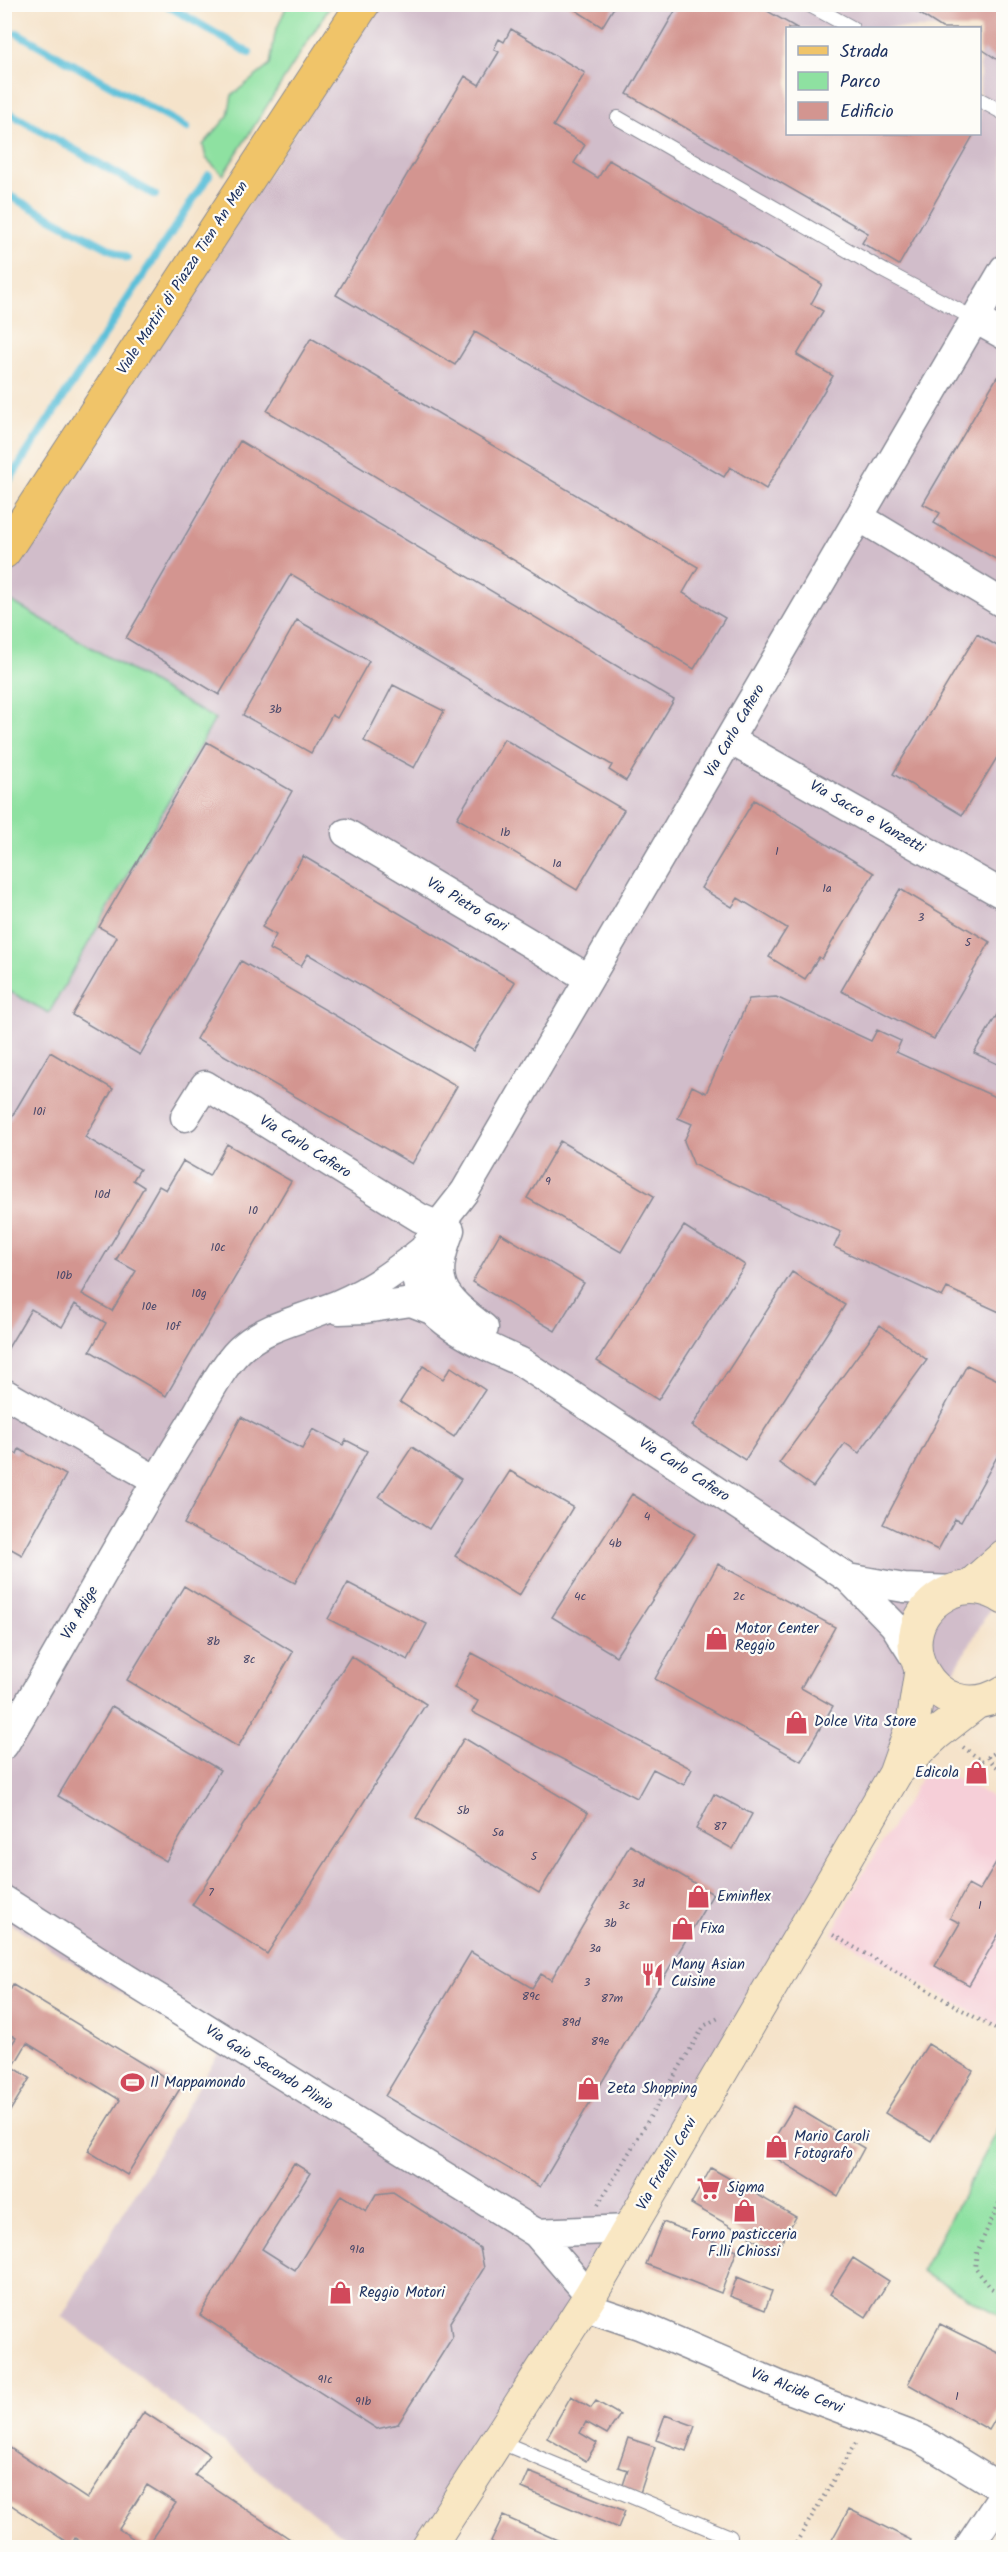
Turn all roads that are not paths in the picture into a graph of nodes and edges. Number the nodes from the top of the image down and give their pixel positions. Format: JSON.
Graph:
{"nodes":[{"id":1,"x":363,"y":4,"type":"edge"},
{"id":2,"x":808,"y":4,"type":"edge"},
{"id":3,"x":850,"y":27,"type":"edge"},
{"id":4,"x":981,"y":101,"type":"edge"},
{"id":5,"x":1004,"y":113,"type":"edge"},
{"id":6,"x":618,"y":118,"type":"dead end"},
{"id":7,"x":1004,"y":269,"type":"edge"},
{"id":8,"x":975,"y":319,"type":"junction"},
{"id":9,"x":1004,"y":335,"type":"edge"},
{"id":10,"x":859,"y":517,"type":"junction"},
{"id":11,"x":4,"y":552,"type":"edge"},
{"id":12,"x":1004,"y":604,"type":"edge"},
{"id":13,"x":730,"y":740,"type":"junction"},
{"id":14,"x":346,"y":833,"type":"dead end"},
{"id":15,"x":1004,"y":896,"type":"edge"},
{"id":16,"x":588,"y":978,"type":"junction"},
{"id":17,"x":185,"y":1117,"type":"dead end"},
{"id":18,"x":465,"y":1191,"type":"junction"},
{"id":19,"x":439,"y":1226,"type":"junction"},
{"id":20,"x":424,"y":1250,"type":"junction"},
{"id":21,"x":324,"y":1310,"type":"junction"},
{"id":22,"x":429,"y":1310,"type":"junction"},
{"id":23,"x":521,"y":1362,"type":"junction"},
{"id":24,"x":4,"y":1393,"type":"edge"},
{"id":25,"x":156,"y":1480,"type":"junction"},
{"id":26,"x":1004,"y":1556,"type":"edge"},
{"id":27,"x":848,"y":1578,"type":"junction"},
{"id":28,"x":962,"y":1589,"type":"junction"},
{"id":29,"x":1004,"y":1598,"type":"edge"},
{"id":30,"x":919,"y":1666,"type":"junction"},
{"id":31,"x":995,"y":1697,"type":"edge"},
{"id":32,"x":4,"y":1745,"type":"edge"},
{"id":33,"x":895,"y":1774,"type":"junction"},
{"id":34,"x":4,"y":1900,"type":"edge"},
{"id":35,"x":629,"y":2229,"type":"junction"},
{"id":36,"x":536,"y":2233,"type":"junction"},
{"id":37,"x":586,"y":2301,"type":"junction"},
{"id":38,"x":498,"y":2441,"type":"junction"},
{"id":39,"x":1004,"y":2492,"type":"edge"},
{"id":40,"x":730,"y":2537,"type":"dead end"},
{"id":41,"x":428,"y":2547,"type":"edge"},
{"id":42,"x":968,"y":2547,"type":"edge"}],
"edges":[{"from":1,"to":11,"type":"main road","name":"Viale Martiri di Piazza Tien An Men"},
{"from":2,"to":3,"type":"lane"},
{"from":4,"to":5,"type":"lane"},
{"from":6,"to":8,"type":"lane"},
{"from":7,"to":8,"type":"street","name":"Via Carlo Cafiero"},
{"from":8,"to":9,"type":"street"},
{"from":8,"to":10,"type":"street","name":"Via Carlo Cafiero"},
{"from":10,"to":12,"type":"street"},
{"from":10,"to":13,"type":"street","name":"Via Carlo Cafiero"},
{"from":13,"to":15,"type":"street","name":"Via Sacco e Vanzetti"},
{"from":13,"to":16,"type":"street","name":"Via Carlo Cafiero"},
{"from":14,"to":16,"type":"street","name":"Via Pietro Gori"},
{"from":16,"to":18,"type":"street","name":"Via Carlo Cafiero"},
{"from":17,"to":19,"type":"street","name":"Via Carlo Cafiero"},
{"from":18,"to":19,"type":"street","name":"Via Carlo Cafiero"},
{"from":18,"to":23,"type":"street","name":"Via Carlo Cafiero"},
{"from":19,"to":20,"type":"street","name":"Via Carlo Cafiero"},
{"from":20,"to":21,"type":"street","name":"Via Adige"},
{"from":20,"to":22,"type":"street","name":"Via Carlo Cafiero"},
{"from":21,"to":22,"type":"street","name":"Via Adige"},
{"from":21,"to":25,"type":"street","name":"Via Adige"},
{"from":22,"to":23,"type":"street","name":"Via Carlo Cafiero"},
{"from":23,"to":27,"type":"street","name":"Via Carlo Cafiero"},
{"from":24,"to":25,"type":"street"},
{"from":25,"to":32,"type":"street","name":"Via Adige"},
{"from":26,"to":28,"type":"main road","name":"Via Fratelli Cervi"},
{"from":27,"to":28,"type":"street","name":"Via Carlo Cafiero"},
{"from":27,"to":30,"type":"street","name":"Via Carlo Cafiero"},
{"from":28,"to":29,"type":"main road"},
{"from":28,"to":30,"type":"main road","name":"Via Fratelli Cervi"},
{"from":30,"to":31,"type":"main road","name":"Via Fratelli Cervi"},
{"from":30,"to":33,"type":"main road","name":"Via Fratelli Cervi"},
{"from":31,"to":33,"type":"main road","name":"Via Fratelli Cervi"},
{"from":33,"to":35,"type":"main road","name":"Via Fratelli Cervi"},
{"from":34,"to":36,"type":"street","name":"Via Gaio Secondo Plinio"},
{"from":35,"to":36,"type":"street"},
{"from":35,"to":37,"type":"main road","name":"Via Fratelli Cervi"},
{"from":36,"to":37,"type":"street","name":"Via Gaio Secondo Plinio"},
{"from":37,"to":38,"type":"main road","name":"Via Fratelli Cervi"},
{"from":37,"to":39,"type":"street","name":"Via Alcide Cervi"},
{"from":38,"to":40,"type":"lane"},
{"from":38,"to":41,"type":"main road","name":"Via Fratelli Cervi"},
{"from":39,"to":42,"type":"street","name":"Via Alcide Cervi"}]}
